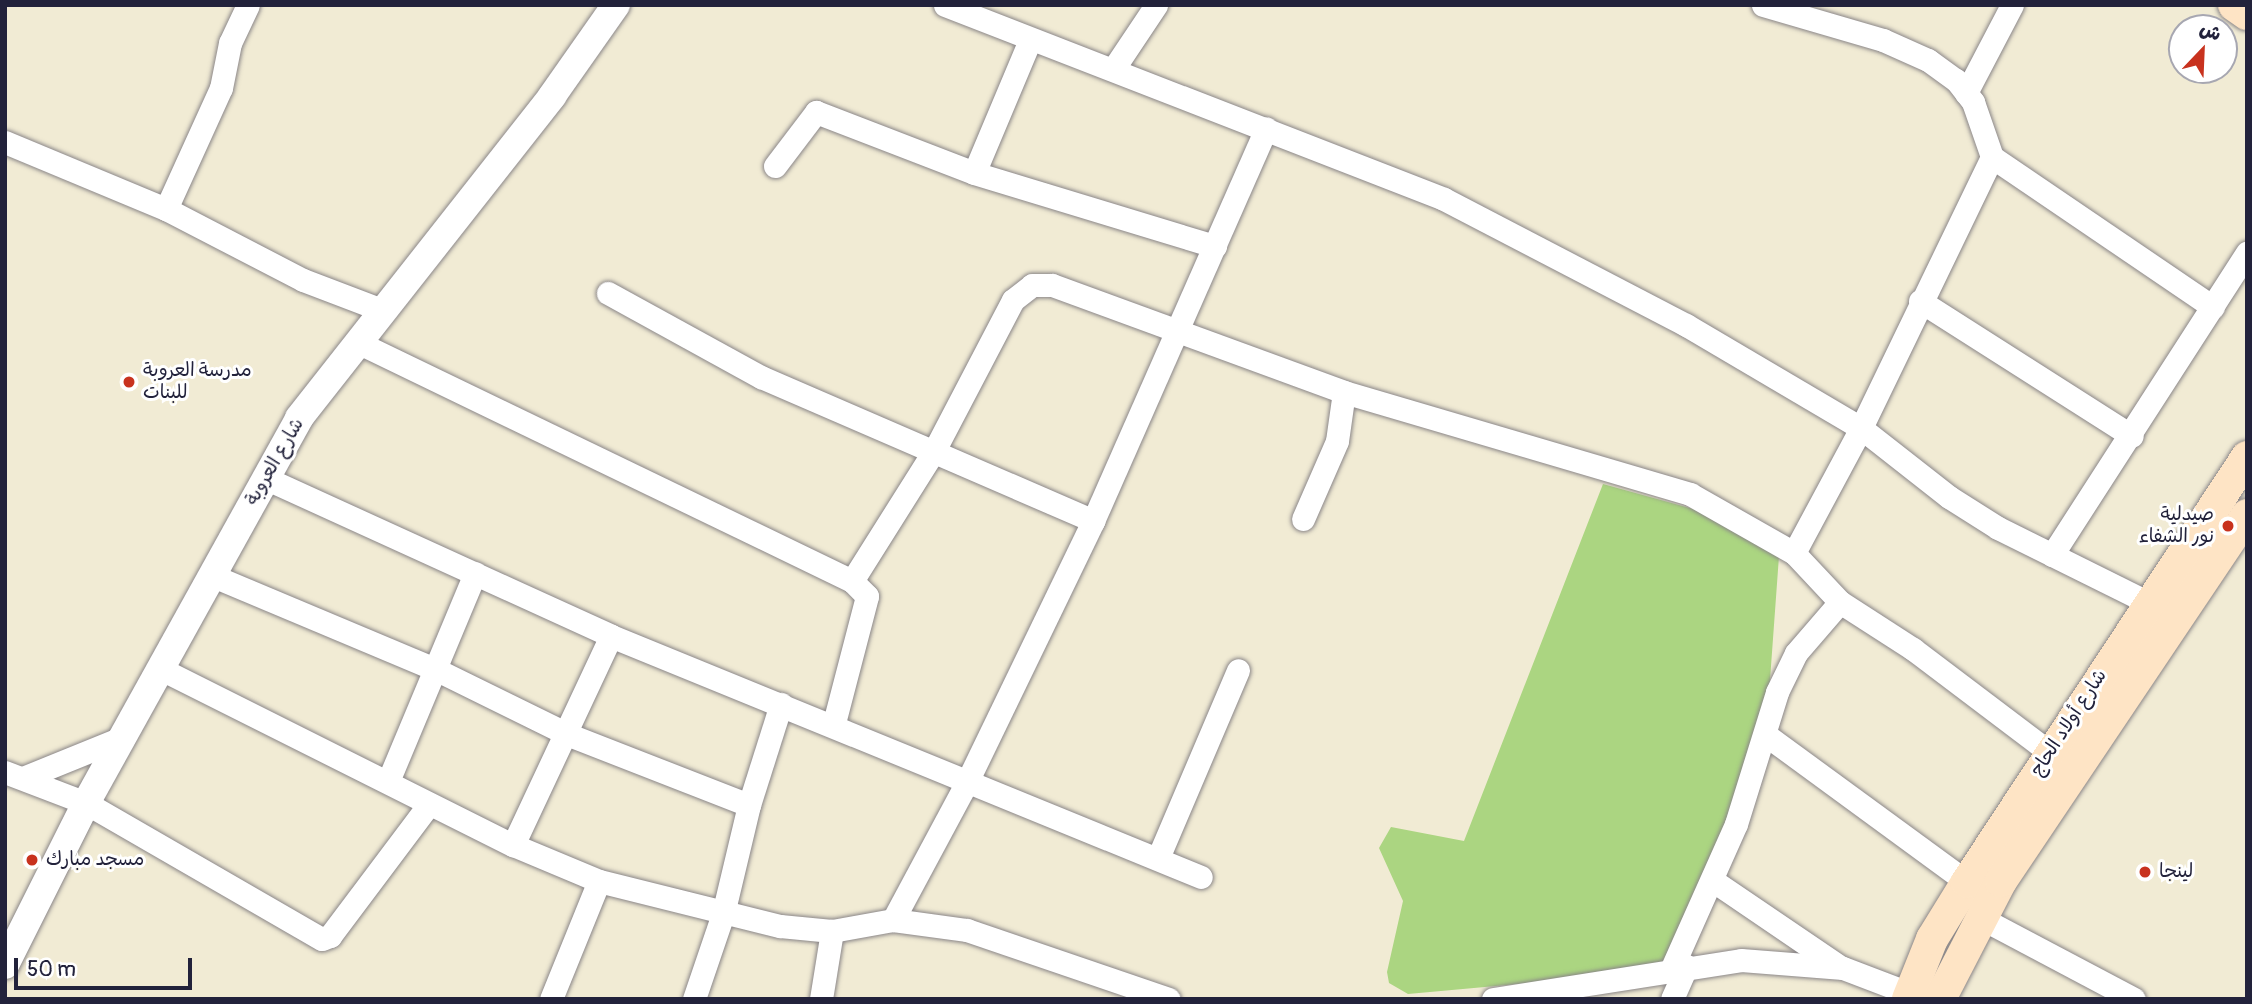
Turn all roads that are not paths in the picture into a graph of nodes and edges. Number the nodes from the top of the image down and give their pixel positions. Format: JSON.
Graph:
{"nodes":[{"id":1,"x":248,"y":5,"type":"edge"},
{"id":2,"x":616,"y":5,"type":"edge"},
{"id":3,"x":945,"y":5,"type":"edge"},
{"id":4,"x":1156,"y":5,"type":"edge"},
{"id":5,"x":1763,"y":5,"type":"edge"},
{"id":6,"x":2012,"y":5,"type":"edge"},
{"id":7,"x":2234,"y":5,"type":"edge"},
{"id":8,"x":2247,"y":14,"type":"edge"},
{"id":9,"x":1030,"y":40,"type":"junction"},
{"id":10,"x":1114,"y":68,"type":"junction"},
{"id":11,"x":1966,"y":93,"type":"junction"},
{"id":12,"x":1266,"y":128,"type":"junction"},
{"id":13,"x":5,"y":142,"type":"edge"},
{"id":14,"x":1992,"y":157,"type":"junction"},
{"id":15,"x":775,"y":166,"type":"dead end"},
{"id":16,"x":974,"y":173,"type":"junction"},
{"id":17,"x":166,"y":209,"type":"junction"},
{"id":18,"x":1215,"y":246,"type":"junction"},
{"id":19,"x":2247,"y":252,"type":"edge"},
{"id":20,"x":608,"y":293,"type":"dead end"},
{"id":21,"x":1920,"y":301,"type":"junction"},
{"id":22,"x":2213,"y":307,"type":"junction"},
{"id":23,"x":382,"y":310,"type":"junction"},
{"id":24,"x":1178,"y":328,"type":"junction"},
{"id":25,"x":357,"y":342,"type":"junction"},
{"id":26,"x":1344,"y":392,"type":"junction"},
{"id":27,"x":1861,"y":428,"type":"junction"},
{"id":28,"x":2132,"y":436,"type":"junction"},
{"id":29,"x":934,"y":451,"type":"junction"},
{"id":30,"x":2247,"y":457,"type":"edge"},
{"id":31,"x":265,"y":478,"type":"junction"},
{"id":32,"x":2247,"y":514,"type":"edge"},
{"id":33,"x":1303,"y":519,"type":"dead end"},
{"id":34,"x":1093,"y":521,"type":"junction"},
{"id":35,"x":1794,"y":553,"type":"junction"},
{"id":36,"x":2052,"y":555,"type":"junction"},
{"id":37,"x":475,"y":573,"type":"junction"},
{"id":38,"x":211,"y":575,"type":"junction"},
{"id":39,"x":852,"y":581,"type":"junction"},
{"id":40,"x":1840,"y":602,"type":"junction"},
{"id":41,"x":2149,"y":603,"type":"junction"},
{"id":42,"x":611,"y":636,"type":"junction"},
{"id":43,"x":161,"y":669,"type":"junction"},
{"id":44,"x":437,"y":670,"type":"junction"},
{"id":45,"x":1238,"y":670,"type":"dead end"},
{"id":46,"x":781,"y":705,"type":"junction"},
{"id":47,"x":834,"y":723,"type":"junction"},
{"id":48,"x":569,"y":734,"type":"junction"},
{"id":49,"x":1766,"y":735,"type":"junction"},
{"id":50,"x":124,"y":737,"type":"junction"},
{"id":51,"x":2049,"y":752,"type":"junction"},
{"id":52,"x":14,"y":775,"type":"edge"},
{"id":53,"x":389,"y":779,"type":"junction"},
{"id":54,"x":967,"y":782,"type":"junction"},
{"id":55,"x":86,"y":803,"type":"junction"},
{"id":56,"x":429,"y":804,"type":"junction"},
{"id":57,"x":749,"y":805,"type":"junction"},
{"id":58,"x":513,"y":845,"type":"junction"},
{"id":59,"x":1158,"y":858,"type":"junction"},
{"id":60,"x":1201,"y":877,"type":"dead end"},
{"id":61,"x":1712,"y":880,"type":"junction"},
{"id":62,"x":599,"y":881,"type":"junction"},
{"id":63,"x":1967,"y":882,"type":"junction"},
{"id":64,"x":723,"y":914,"type":"junction"},
{"id":65,"x":1979,"y":917,"type":"junction"},
{"id":66,"x":893,"y":920,"type":"junction"},
{"id":67,"x":832,"y":930,"type":"junction"},
{"id":68,"x":5,"y":965,"type":"edge"},
{"id":69,"x":1679,"y":968,"type":"junction"},
{"id":70,"x":1843,"y":968,"type":"junction"},
{"id":71,"x":1921,"y":997,"type":"edge"},
{"id":72,"x":551,"y":999,"type":"edge"},
{"id":73,"x":694,"y":999,"type":"edge"},
{"id":74,"x":821,"y":999,"type":"edge"},
{"id":75,"x":1168,"y":999,"type":"edge"},
{"id":76,"x":1493,"y":999,"type":"edge"},
{"id":77,"x":1672,"y":999,"type":"edge"},
{"id":78,"x":2134,"y":999,"type":"edge"}],
"edges":[{"from":1,"to":17,"type":"street"},
{"from":2,"to":23,"type":"street","name":"شارع العروبة"},
{"from":3,"to":9,"type":"street"},
{"from":4,"to":10,"type":"street"},
{"from":5,"to":11,"type":"street"},
{"from":6,"to":11,"type":"street"},
{"from":7,"to":8,"type":"main road"},
{"from":9,"to":10,"type":"street"},
{"from":9,"to":16,"type":"street"},
{"from":10,"to":12,"type":"street"},
{"from":11,"to":14,"type":"street"},
{"from":12,"to":18,"type":"street"},
{"from":12,"to":27,"type":"street"},
{"from":13,"to":17,"type":"street"},
{"from":14,"to":21,"type":"street"},
{"from":14,"to":22,"type":"street"},
{"from":15,"to":16,"type":"street"},
{"from":16,"to":18,"type":"street"},
{"from":17,"to":23,"type":"street"},
{"from":18,"to":24,"type":"street"},
{"from":19,"to":22,"type":"street"},
{"from":20,"to":29,"type":"street"},
{"from":21,"to":27,"type":"street"},
{"from":21,"to":28,"type":"street"},
{"from":22,"to":28,"type":"street"},
{"from":23,"to":25,"type":"street","name":"شارع العروبة"},
{"from":24,"to":26,"type":"street"},
{"from":24,"to":29,"type":"street"},
{"from":24,"to":34,"type":"street"},
{"from":25,"to":31,"type":"street","name":"شارع العروبة"},
{"from":25,"to":39,"type":"street"},
{"from":26,"to":33,"type":"street"},
{"from":26,"to":35,"type":"street"},
{"from":27,"to":35,"type":"street"},
{"from":27,"to":36,"type":"street"},
{"from":28,"to":36,"type":"street"},
{"from":29,"to":34,"type":"street"},
{"from":29,"to":39,"type":"street"},
{"from":30,"to":41,"type":"main road","name":"شارع أولاد الحاج"},
{"from":31,"to":37,"type":"street"},
{"from":31,"to":38,"type":"street","name":"شارع العروبة"},
{"from":32,"to":65,"type":"main road","name":"شارع أولاد الحاج"},
{"from":34,"to":54,"type":"street"},
{"from":35,"to":40,"type":"street"},
{"from":36,"to":41,"type":"street"},
{"from":37,"to":42,"type":"street"},
{"from":37,"to":44,"type":"street"},
{"from":38,"to":43,"type":"street","name":"شارع العروبة"},
{"from":38,"to":44,"type":"street"},
{"from":39,"to":47,"type":"street"},
{"from":40,"to":49,"type":"street"},
{"from":40,"to":51,"type":"street"},
{"from":41,"to":51,"type":"main road","name":"شارع أولاد الحاج"},
{"from":42,"to":46,"type":"street"},
{"from":42,"to":48,"type":"street"},
{"from":43,"to":50,"type":"street","name":"شارع العروبة"},
{"from":43,"to":53,"type":"street"},
{"from":44,"to":48,"type":"street"},
{"from":44,"to":53,"type":"street"},
{"from":45,"to":59,"type":"street"},
{"from":46,"to":47,"type":"street"},
{"from":46,"to":57,"type":"street"},
{"from":47,"to":54,"type":"street"},
{"from":48,"to":57,"type":"street"},
{"from":48,"to":58,"type":"street"},
{"from":49,"to":61,"type":"street"},
{"from":49,"to":63,"type":"street"},
{"from":50,"to":52,"type":"street"},
{"from":50,"to":55,"type":"street","name":"شارع العروبة"},
{"from":51,"to":63,"type":"main road","name":"شارع أولاد الحاج"},
{"from":52,"to":55,"type":"street"},
{"from":53,"to":56,"type":"street"},
{"from":54,"to":59,"type":"street"},
{"from":54,"to":66,"type":"street"},
{"from":55,"to":56,"type":"street"},
{"from":55,"to":68,"type":"street","name":"شارع العروبة"},
{"from":56,"to":58,"type":"street"},
{"from":57,"to":64,"type":"street"},
{"from":58,"to":62,"type":"street"},
{"from":59,"to":60,"type":"street"},
{"from":61,"to":69,"type":"street"},
{"from":61,"to":70,"type":"street"},
{"from":62,"to":64,"type":"street"},
{"from":62,"to":72,"type":"street"},
{"from":63,"to":71,"type":"main road","name":"شارع أولاد الحاج"},
{"from":64,"to":67,"type":"street"},
{"from":64,"to":73,"type":"street"},
{"from":65,"to":71,"type":"main road","name":"شارع أولاد الحاج"},
{"from":65,"to":78,"type":"street"},
{"from":66,"to":67,"type":"street"},
{"from":66,"to":75,"type":"street"},
{"from":67,"to":74,"type":"street"},
{"from":69,"to":70,"type":"street"},
{"from":69,"to":76,"type":"street"},
{"from":69,"to":77,"type":"street"},
{"from":70,"to":71,"type":"street"}]}
